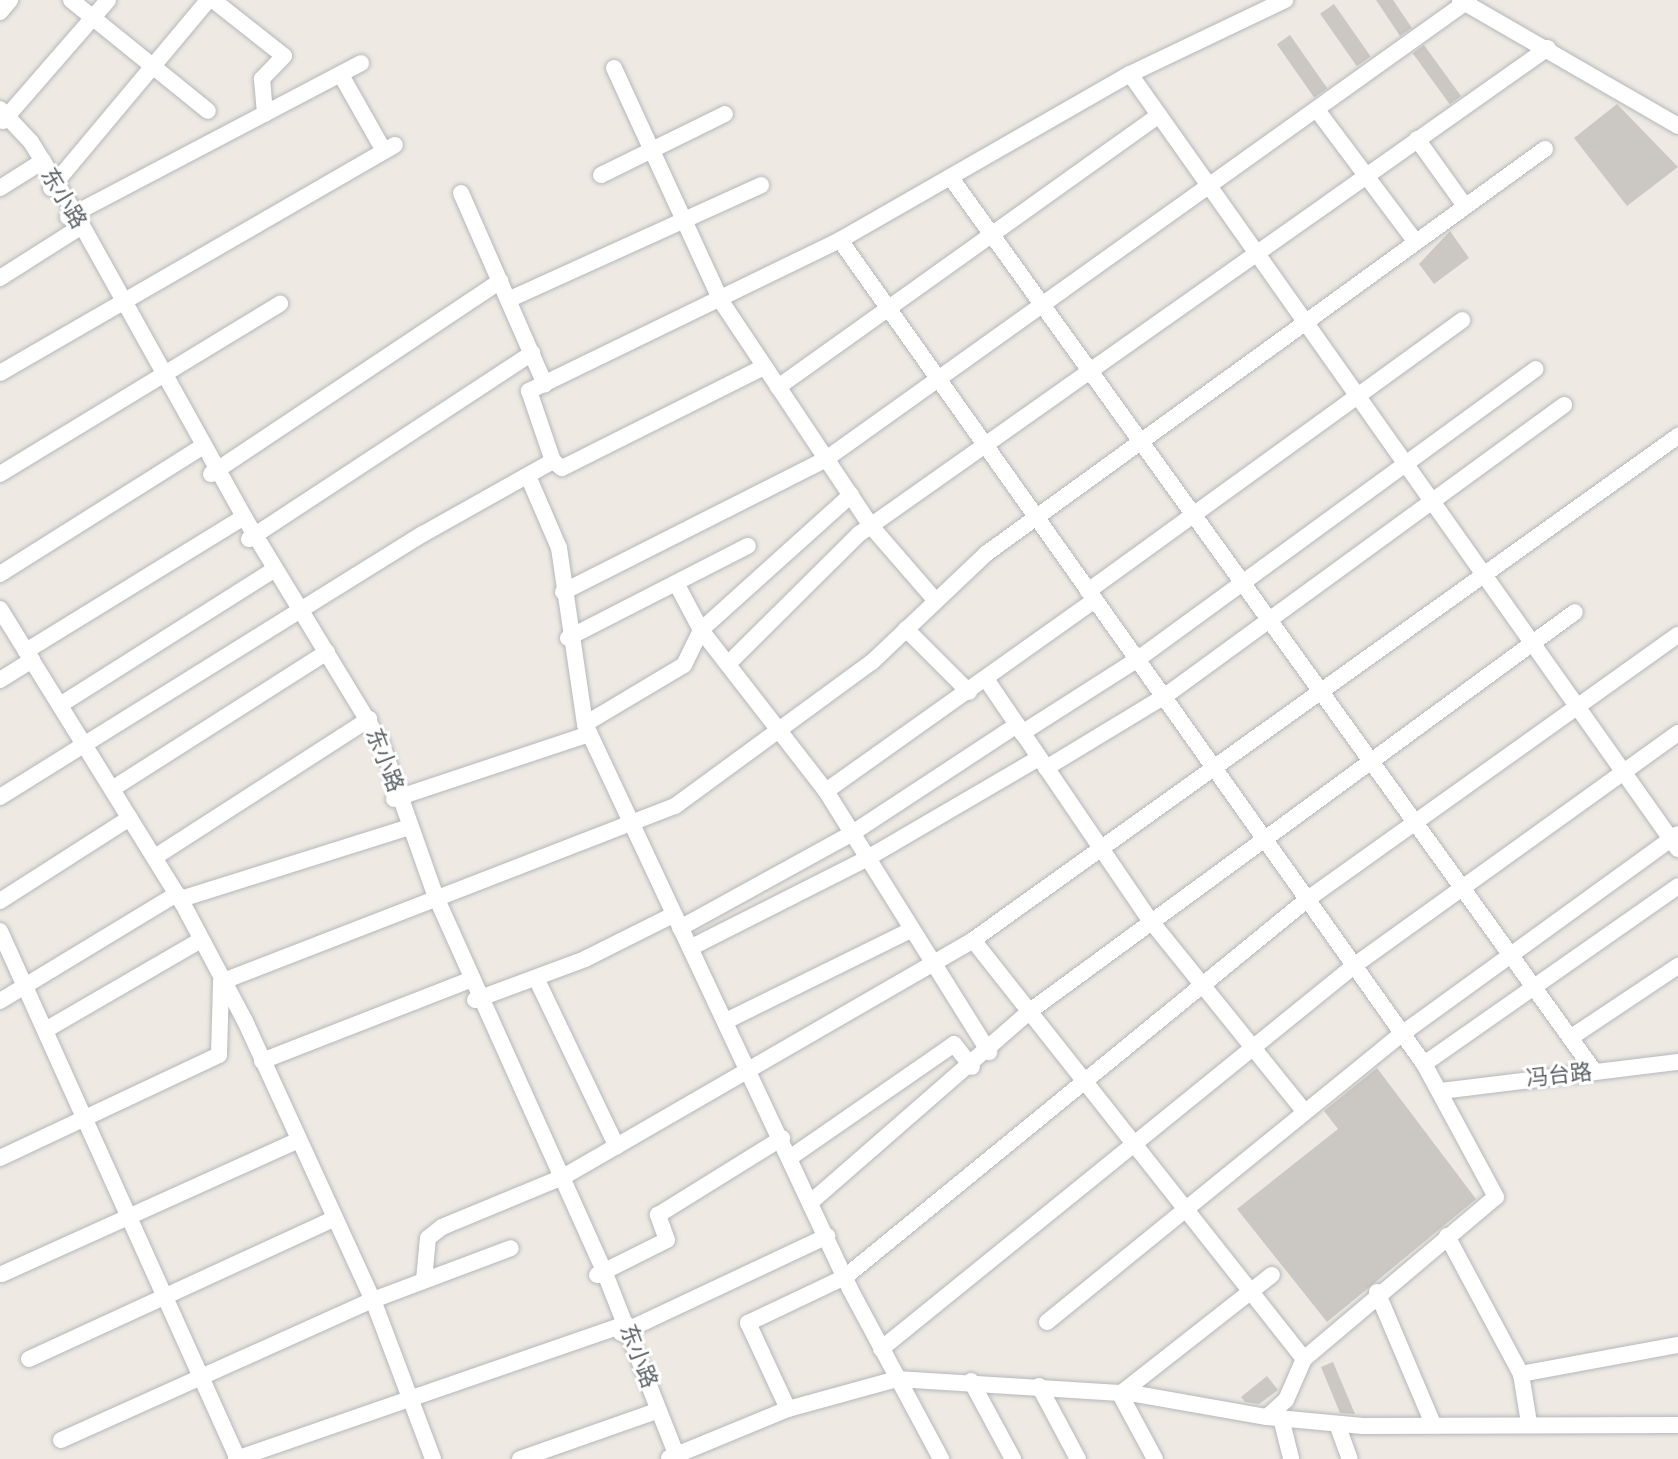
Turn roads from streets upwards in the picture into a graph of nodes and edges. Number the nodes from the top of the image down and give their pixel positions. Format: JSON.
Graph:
{"nodes":[{"id":1,"x":10,"y":0,"type":"edge"},
{"id":2,"x":71,"y":0,"type":"edge"},
{"id":3,"x":108,"y":0,"type":"edge"},
{"id":4,"x":210,"y":0,"type":"edge"},
{"id":5,"x":1285,"y":0,"type":"edge"},
{"id":6,"x":1464,"y":1,"type":"edge"},
{"id":7,"x":0,"y":12,"type":"edge"},
{"id":8,"x":93,"y":18,"type":"junction"},
{"id":9,"x":1548,"y":48,"type":"junction"},
{"id":10,"x":361,"y":63,"type":"dead end"},
{"id":11,"x":153,"y":66,"type":"junction"},
{"id":12,"x":614,"y":68,"type":"dead end"},
{"id":13,"x":1130,"y":74,"type":"junction"},
{"id":14,"x":341,"y":75,"type":"junction"},
{"id":15,"x":1317,"y":110,"type":"junction"},
{"id":16,"x":208,"y":111,"type":"dead end"},
{"id":17,"x":265,"y":114,"type":"junction"},
{"id":18,"x":725,"y":114,"type":"dead end"},
{"id":19,"x":1159,"y":115,"type":"junction"},
{"id":20,"x":2,"y":116,"type":"edge"},
{"id":21,"x":1678,"y":126,"type":"edge"},
{"id":22,"x":1417,"y":139,"type":"junction"},
{"id":23,"x":1545,"y":149,"type":"dead end"},
{"id":24,"x":650,"y":151,"type":"junction"},
{"id":25,"x":39,"y":163,"type":"junction"},
{"id":26,"x":601,"y":175,"type":"dead end"},
{"id":27,"x":1366,"y":176,"type":"junction"},
{"id":28,"x":951,"y":178,"type":"junction"},
{"id":29,"x":53,"y":185,"type":"junction"},
{"id":30,"x":761,"y":185,"type":"dead end"},
{"id":31,"x":1211,"y":187,"type":"junction"},
{"id":32,"x":0,"y":188,"type":"edge"},
{"id":33,"x":461,"y":193,"type":"dead end"},
{"id":34,"x":1465,"y":206,"type":"junction"},
{"id":35,"x":683,"y":221,"type":"junction"},
{"id":36,"x":75,"y":222,"type":"junction"},
{"id":37,"x":993,"y":235,"type":"junction"},
{"id":38,"x":840,"y":240,"type":"junction"},
{"id":39,"x":1415,"y":241,"type":"junction"},
{"id":40,"x":1258,"y":252,"type":"junction"},
{"id":41,"x":0,"y":278,"type":"edge"},
{"id":42,"x":500,"y":281,"type":"junction"},
{"id":43,"x":118,"y":300,"type":"junction"},
{"id":44,"x":508,"y":300,"type":"junction"},
{"id":45,"x":721,"y":301,"type":"junction"},
{"id":46,"x":280,"y":304,"type":"dead end"},
{"id":47,"x":1042,"y":304,"type":"junction"},
{"id":48,"x":889,"y":311,"type":"junction"},
{"id":49,"x":1307,"y":319,"type":"junction"},
{"id":50,"x":1462,"y":320,"type":"dead end"},
{"id":51,"x":532,"y":353,"type":"junction"},
{"id":52,"x":764,"y":367,"type":"junction"},
{"id":53,"x":1536,"y":369,"type":"dead end"},
{"id":54,"x":1091,"y":372,"type":"junction"},
{"id":55,"x":0,"y":373,"type":"edge"},
{"id":56,"x":159,"y":376,"type":"junction"},
{"id":57,"x":938,"y":379,"type":"junction"},
{"id":58,"x":545,"y":384,"type":"junction"},
{"id":59,"x":778,"y":387,"type":"junction"},
{"id":60,"x":1359,"y":392,"type":"junction"},
{"id":61,"x":1564,"y":405,"type":"dead end"},
{"id":62,"x":1678,"y":436,"type":"edge"},
{"id":63,"x":1140,"y":439,"type":"junction"},
{"id":64,"x":986,"y":446,"type":"junction"},
{"id":65,"x":200,"y":447,"type":"junction"},
{"id":66,"x":826,"y":459,"type":"junction"},
{"id":67,"x":553,"y":461,"type":"junction"},
{"id":68,"x":1409,"y":462,"type":"junction"},
{"id":69,"x":214,"y":472,"type":"junction"},
{"id":70,"x":0,"y":474,"type":"edge"},
{"id":71,"x":528,"y":476,"type":"junction"},
{"id":72,"x":851,"y":495,"type":"junction"},
{"id":73,"x":1434,"y":498,"type":"junction"},
{"id":74,"x":1191,"y":511,"type":"junction"},
{"id":75,"x":1036,"y":517,"type":"junction"},
{"id":76,"x":241,"y":519,"type":"junction"},
{"id":77,"x":871,"y":526,"type":"junction"},
{"id":78,"x":252,"y":538,"type":"junction"},
{"id":79,"x":748,"y":546,"type":"dead end"},
{"id":80,"x":273,"y":571,"type":"junction"},
{"id":81,"x":0,"y":574,"type":"edge"},
{"id":82,"x":1486,"y":574,"type":"junction"},
{"id":83,"x":676,"y":583,"type":"junction"},
{"id":84,"x":1243,"y":583,"type":"junction"},
{"id":85,"x":563,"y":592,"type":"junction"},
{"id":86,"x":1091,"y":595,"type":"junction"},
{"id":87,"x":936,"y":601,"type":"junction"},
{"id":88,"x":0,"y":609,"type":"edge"},
{"id":89,"x":298,"y":611,"type":"junction"},
{"id":90,"x":1575,"y":612,"type":"dead end"},
{"id":91,"x":1270,"y":620,"type":"junction"},
{"id":92,"x":906,"y":629,"type":"junction"},
{"id":93,"x":701,"y":630,"type":"junction"},
{"id":94,"x":1678,"y":635,"type":"edge"},
{"id":95,"x":568,"y":638,"type":"junction"},
{"id":96,"x":1533,"y":641,"type":"junction"},
{"id":97,"x":324,"y":654,"type":"junction"},
{"id":98,"x":29,"y":656,"type":"junction"},
{"id":99,"x":1138,"y":659,"type":"junction"},
{"id":100,"x":728,"y":664,"type":"junction"},
{"id":101,"x":986,"y":679,"type":"junction"},
{"id":102,"x":0,"y":680,"type":"edge"},
{"id":103,"x":969,"y":692,"type":"junction"},
{"id":104,"x":1323,"y":695,"type":"junction"},
{"id":105,"x":1165,"y":696,"type":"junction"},
{"id":106,"x":60,"y":705,"type":"junction"},
{"id":107,"x":1579,"y":706,"type":"junction"},
{"id":108,"x":366,"y":721,"type":"junction"},
{"id":109,"x":587,"y":729,"type":"junction"},
{"id":110,"x":1019,"y":729,"type":"junction"},
{"id":111,"x":781,"y":731,"type":"junction"},
{"id":112,"x":1678,"y":733,"type":"edge"},
{"id":113,"x":85,"y":745,"type":"junction"},
{"id":114,"x":1368,"y":757,"type":"junction"},
{"id":115,"x":1042,"y":763,"type":"junction"},
{"id":116,"x":1219,"y":770,"type":"junction"},
{"id":117,"x":1624,"y":771,"type":"junction"},
{"id":118,"x":112,"y":789,"type":"junction"},
{"id":119,"x":826,"y":791,"type":"junction"},
{"id":120,"x":0,"y":797,"type":"edge"},
{"id":121,"x":397,"y":798,"type":"junction"},
{"id":122,"x":130,"y":818,"type":"junction"},
{"id":123,"x":1417,"y":825,"type":"junction"},
{"id":124,"x":408,"y":828,"type":"junction"},
{"id":125,"x":630,"y":828,"type":"junction"},
{"id":126,"x":851,"y":834,"type":"junction"},
{"id":127,"x":1264,"y":834,"type":"junction"},
{"id":128,"x":1676,"y":840,"type":"edge"},
{"id":129,"x":1102,"y":852,"type":"junction"},
{"id":130,"x":155,"y":857,"type":"junction"},
{"id":131,"x":866,"y":859,"type":"junction"},
{"id":132,"x":1678,"y":886,"type":"edge"},
{"id":133,"x":1462,"y":888,"type":"junction"},
{"id":134,"x":179,"y":896,"type":"junction"},
{"id":135,"x":434,"y":898,"type":"junction"},
{"id":136,"x":1309,"y":898,"type":"junction"},
{"id":137,"x":0,"y":901,"type":"edge"},
{"id":138,"x":1150,"y":920,"type":"junction"},
{"id":139,"x":677,"y":922,"type":"junction"},
{"id":140,"x":0,"y":931,"type":"edge"},
{"id":141,"x":909,"y":931,"type":"junction"},
{"id":142,"x":201,"y":940,"type":"junction"},
{"id":143,"x":973,"y":940,"type":"junction"},
{"id":144,"x":690,"y":948,"type":"junction"},
{"id":145,"x":1511,"y":953,"type":"junction"},
{"id":146,"x":1355,"y":965,"type":"junction"},
{"id":147,"x":930,"y":966,"type":"junction"},
{"id":148,"x":1678,"y":966,"type":"edge"},
{"id":149,"x":536,"y":978,"type":"junction"},
{"id":150,"x":469,"y":980,"type":"junction"},
{"id":151,"x":221,"y":982,"type":"junction"},
{"id":152,"x":27,"y":985,"type":"junction"},
{"id":153,"x":1203,"y":985,"type":"junction"},
{"id":154,"x":1534,"y":987,"type":"junction"},
{"id":155,"x":478,"y":999,"type":"junction"},
{"id":156,"x":0,"y":1001,"type":"edge"},
{"id":157,"x":1027,"y":1017,"type":"junction"},
{"id":158,"x":726,"y":1021,"type":"junction"},
{"id":159,"x":49,"y":1028,"type":"junction"},
{"id":160,"x":1403,"y":1033,"type":"junction"},
{"id":161,"x":1570,"y":1038,"type":"junction"},
{"id":162,"x":1253,"y":1048,"type":"junction"},
{"id":163,"x":989,"y":1052,"type":"junction"},
{"id":164,"x":262,"y":1061,"type":"junction"},
{"id":165,"x":1678,"y":1062,"type":"edge"},
{"id":166,"x":1424,"y":1064,"type":"junction"},
{"id":167,"x":972,"y":1067,"type":"junction"},
{"id":168,"x":1594,"y":1071,"type":"junction"},
{"id":169,"x":752,"y":1072,"type":"junction"},
{"id":170,"x":1081,"y":1084,"type":"junction"},
{"id":171,"x":1441,"y":1091,"type":"junction"},
{"id":172,"x":1304,"y":1111,"type":"junction"},
{"id":173,"x":89,"y":1120,"type":"junction"},
{"id":174,"x":782,"y":1138,"type":"junction"},
{"id":175,"x":297,"y":1141,"type":"junction"},
{"id":176,"x":1131,"y":1146,"type":"junction"},
{"id":177,"x":617,"y":1147,"type":"junction"},
{"id":178,"x":791,"y":1157,"type":"junction"},
{"id":179,"x":0,"y":1158,"type":"edge"},
{"id":180,"x":560,"y":1179,"type":"junction"},
{"id":181,"x":811,"y":1202,"type":"junction"},
{"id":182,"x":1183,"y":1211,"type":"junction"},
{"id":183,"x":131,"y":1215,"type":"junction"},
{"id":184,"x":333,"y":1219,"type":"junction"},
{"id":185,"x":827,"y":1236,"type":"junction"},
{"id":186,"x":1447,"y":1236,"type":"junction"},
{"id":187,"x":511,"y":1248,"type":"dead end"},
{"id":188,"x":600,"y":1273,"type":"junction"},
{"id":189,"x":2,"y":1274,"type":"dead end"},
{"id":190,"x":1272,"y":1275,"type":"dead end"},
{"id":191,"x":845,"y":1277,"type":"junction"},
{"id":192,"x":424,"y":1280,"type":"junction"},
{"id":193,"x":1377,"y":1292,"type":"junction"},
{"id":194,"x":1250,"y":1293,"type":"junction"},
{"id":195,"x":167,"y":1294,"type":"junction"},
{"id":196,"x":373,"y":1300,"type":"junction"},
{"id":197,"x":1047,"y":1322,"type":"dead end"},
{"id":198,"x":624,"y":1328,"type":"junction"},
{"id":199,"x":1678,"y":1345,"type":"edge"},
{"id":200,"x":881,"y":1349,"type":"junction"},
{"id":201,"x":29,"y":1359,"type":"dead end"},
{"id":202,"x":1304,"y":1359,"type":"junction"},
{"id":203,"x":1521,"y":1374,"type":"junction"},
{"id":204,"x":202,"y":1376,"type":"junction"},
{"id":205,"x":897,"y":1379,"type":"junction"},
{"id":206,"x":971,"y":1381,"type":"junction"},
{"id":207,"x":1039,"y":1386,"type":"junction"},
{"id":208,"x":1120,"y":1394,"type":"junction"},
{"id":209,"x":411,"y":1399,"type":"junction"},
{"id":210,"x":788,"y":1409,"type":"junction"},
{"id":211,"x":655,"y":1412,"type":"junction"},
{"id":212,"x":1274,"y":1420,"type":"junction"},
{"id":213,"x":1529,"y":1423,"type":"junction"},
{"id":214,"x":1337,"y":1424,"type":"junction"},
{"id":215,"x":1433,"y":1424,"type":"junction"},
{"id":216,"x":1678,"y":1425,"type":"edge"},
{"id":217,"x":61,"y":1440,"type":"dead end"},
{"id":218,"x":673,"y":1458,"type":"edge"},
{"id":219,"x":238,"y":1459,"type":"edge"},
{"id":220,"x":433,"y":1459,"type":"edge"},
{"id":221,"x":520,"y":1459,"type":"edge"},
{"id":222,"x":941,"y":1459,"type":"edge"},
{"id":223,"x":1013,"y":1459,"type":"edge"},
{"id":224,"x":1078,"y":1459,"type":"edge"},
{"id":225,"x":1155,"y":1459,"type":"edge"},
{"id":226,"x":1291,"y":1459,"type":"edge"},
{"id":227,"x":1350,"y":1459,"type":"edge"}],
"edges":[{"from":1,"to":7,"type":"street"},
{"from":2,"to":8,"type":"street"},
{"from":3,"to":8,"type":"street"},
{"from":4,"to":11,"type":"street"},
{"from":4,"to":17,"type":"street"},
{"from":5,"to":13,"type":"street"},
{"from":6,"to":9,"type":"street"},
{"from":6,"to":15,"type":"street"},
{"from":8,"to":11,"type":"street"},
{"from":8,"to":20,"type":"street"},
{"from":9,"to":21,"type":"street"},
{"from":9,"to":22,"type":"street"},
{"from":10,"to":14,"type":"street"},
{"from":11,"to":16,"type":"street"},
{"from":11,"to":29,"type":"street"},
{"from":12,"to":24,"type":"street"},
{"from":13,"to":19,"type":"street"},
{"from":13,"to":28,"type":"street"},
{"from":14,"to":17,"type":"street"},
{"from":14,"to":43,"type":"street"},
{"from":15,"to":27,"type":"street"},
{"from":15,"to":31,"type":"street"},
{"from":17,"to":36,"type":"street"},
{"from":18,"to":24,"type":"street"},
{"from":19,"to":31,"type":"street"},
{"from":19,"to":37,"type":"street"},
{"from":20,"to":25,"type":"street","name":"东小路"},
{"from":22,"to":27,"type":"street"},
{"from":22,"to":34,"type":"street"},
{"from":23,"to":34,"type":"street"},
{"from":24,"to":26,"type":"street"},
{"from":24,"to":35,"type":"street"},
{"from":25,"to":29,"type":"street","name":"东小路"},
{"from":25,"to":32,"type":"street"},
{"from":27,"to":39,"type":"street"},
{"from":27,"to":40,"type":"street"},
{"from":28,"to":37,"type":"street"},
{"from":28,"to":38,"type":"street"},
{"from":29,"to":36,"type":"street","name":"东小路"},
{"from":30,"to":35,"type":"street"},
{"from":31,"to":40,"type":"street"},
{"from":31,"to":47,"type":"street"},
{"from":33,"to":42,"type":"street"},
{"from":34,"to":39,"type":"street"},
{"from":35,"to":44,"type":"street"},
{"from":35,"to":45,"type":"street"},
{"from":36,"to":41,"type":"street"},
{"from":36,"to":43,"type":"street","name":"东小路"},
{"from":37,"to":47,"type":"street"},
{"from":37,"to":48,"type":"street"},
{"from":38,"to":45,"type":"street"},
{"from":38,"to":48,"type":"street"},
{"from":39,"to":49,"type":"street"},
{"from":40,"to":49,"type":"street"},
{"from":40,"to":54,"type":"street"},
{"from":42,"to":44,"type":"street"},
{"from":42,"to":69,"type":"street"},
{"from":43,"to":55,"type":"street"},
{"from":43,"to":56,"type":"street","name":"东小路"},
{"from":44,"to":51,"type":"street"},
{"from":45,"to":52,"type":"street"},
{"from":45,"to":58,"type":"street"},
{"from":46,"to":56,"type":"street"},
{"from":47,"to":54,"type":"street"},
{"from":47,"to":57,"type":"street"},
{"from":48,"to":57,"type":"street"},
{"from":48,"to":59,"type":"street"},
{"from":49,"to":60,"type":"street"},
{"from":49,"to":63,"type":"street"},
{"from":50,"to":60,"type":"street"},
{"from":51,"to":58,"type":"street"},
{"from":51,"to":78,"type":"street"},
{"from":52,"to":59,"type":"street"},
{"from":52,"to":67,"type":"street"},
{"from":53,"to":68,"type":"street"},
{"from":54,"to":63,"type":"street"},
{"from":54,"to":64,"type":"street"},
{"from":56,"to":65,"type":"street","name":"东小路"},
{"from":56,"to":70,"type":"street"},
{"from":57,"to":64,"type":"street"},
{"from":57,"to":66,"type":"street"},
{"from":58,"to":67,"type":"street"},
{"from":59,"to":66,"type":"street"},
{"from":60,"to":68,"type":"street"},
{"from":60,"to":74,"type":"street"},
{"from":61,"to":73,"type":"street"},
{"from":62,"to":82,"type":"street"},
{"from":63,"to":74,"type":"street"},
{"from":63,"to":75,"type":"street"},
{"from":64,"to":75,"type":"street"},
{"from":64,"to":77,"type":"street"},
{"from":65,"to":69,"type":"street","name":"东小路"},
{"from":65,"to":81,"type":"street"},
{"from":66,"to":72,"type":"street"},
{"from":66,"to":85,"type":"street"},
{"from":67,"to":71,"type":"street"},
{"from":68,"to":73,"type":"street"},
{"from":68,"to":84,"type":"street"},
{"from":69,"to":76,"type":"street","name":"东小路"},
{"from":71,"to":85,"type":"street"},
{"from":71,"to":89,"type":"street"},
{"from":72,"to":77,"type":"street"},
{"from":72,"to":93,"type":"street"},
{"from":73,"to":82,"type":"street"},
{"from":73,"to":91,"type":"street"},
{"from":74,"to":84,"type":"street"},
{"from":74,"to":86,"type":"street"},
{"from":75,"to":86,"type":"street"},
{"from":75,"to":87,"type":"street"},
{"from":76,"to":78,"type":"street","name":"东小路"},
{"from":76,"to":98,"type":"street"},
{"from":77,"to":87,"type":"street"},
{"from":77,"to":100,"type":"street"},
{"from":78,"to":80,"type":"street","name":"东小路"},
{"from":79,"to":83,"type":"street"},
{"from":80,"to":89,"type":"street","name":"东小路"},
{"from":80,"to":106,"type":"street"},
{"from":82,"to":96,"type":"street"},
{"from":82,"to":104,"type":"street"},
{"from":83,"to":93,"type":"street"},
{"from":83,"to":95,"type":"street"},
{"from":84,"to":91,"type":"street"},
{"from":84,"to":99,"type":"street"},
{"from":85,"to":95,"type":"street"},
{"from":86,"to":99,"type":"street"},
{"from":86,"to":101,"type":"street"},
{"from":87,"to":92,"type":"street"},
{"from":88,"to":98,"type":"street"},
{"from":89,"to":97,"type":"street","name":"东小路"},
{"from":89,"to":113,"type":"street"},
{"from":90,"to":96,"type":"street"},
{"from":91,"to":104,"type":"street"},
{"from":91,"to":105,"type":"street"},
{"from":92,"to":103,"type":"street"},
{"from":92,"to":111,"type":"street"},
{"from":93,"to":100,"type":"street"},
{"from":93,"to":109,"type":"street"},
{"from":94,"to":107,"type":"street"},
{"from":95,"to":109,"type":"street"},
{"from":96,"to":107,"type":"street"},
{"from":96,"to":114,"type":"street"},
{"from":97,"to":108,"type":"street","name":"东小路"},
{"from":97,"to":118,"type":"street"},
{"from":98,"to":102,"type":"street"},
{"from":98,"to":106,"type":"street"},
{"from":99,"to":105,"type":"street"},
{"from":99,"to":110,"type":"street"},
{"from":100,"to":111,"type":"street"},
{"from":101,"to":103,"type":"street"},
{"from":101,"to":110,"type":"street"},
{"from":103,"to":119,"type":"street"},
{"from":104,"to":114,"type":"street"},
{"from":104,"to":116,"type":"street"},
{"from":105,"to":115,"type":"street"},
{"from":105,"to":116,"type":"street"},
{"from":106,"to":113,"type":"street"},
{"from":107,"to":117,"type":"street"},
{"from":107,"to":123,"type":"street"},
{"from":108,"to":121,"type":"street","name":"东小路"},
{"from":108,"to":130,"type":"street"},
{"from":109,"to":121,"type":"street"},
{"from":109,"to":125,"type":"street"},
{"from":110,"to":115,"type":"street"},
{"from":110,"to":126,"type":"street"},
{"from":111,"to":119,"type":"street"},
{"from":111,"to":125,"type":"street"},
{"from":112,"to":117,"type":"street"},
{"from":113,"to":118,"type":"street"},
{"from":113,"to":120,"type":"street"},
{"from":114,"to":123,"type":"street"},
{"from":114,"to":127,"type":"street"},
{"from":115,"to":129,"type":"street"},
{"from":115,"to":131,"type":"street"},
{"from":116,"to":127,"type":"street"},
{"from":116,"to":129,"type":"street"},
{"from":117,"to":128,"type":"street"},
{"from":117,"to":133,"type":"street"},
{"from":118,"to":122,"type":"street"},
{"from":119,"to":126,"type":"street"},
{"from":121,"to":124,"type":"street","name":"东小路"},
{"from":122,"to":130,"type":"street"},
{"from":122,"to":137,"type":"street"},
{"from":123,"to":133,"type":"street"},
{"from":123,"to":136,"type":"street"},
{"from":124,"to":134,"type":"street"},
{"from":124,"to":135,"type":"street","name":"东小路"},
{"from":125,"to":135,"type":"street"},
{"from":125,"to":139,"type":"street"},
{"from":126,"to":131,"type":"street"},
{"from":126,"to":139,"type":"street"},
{"from":127,"to":136,"type":"street"},
{"from":127,"to":138,"type":"street"},
{"from":128,"to":145,"type":"street"},
{"from":129,"to":138,"type":"street"},
{"from":129,"to":143,"type":"street"},
{"from":130,"to":134,"type":"street"},
{"from":131,"to":141,"type":"street"},
{"from":131,"to":144,"type":"street"},
{"from":132,"to":154,"type":"street"},
{"from":133,"to":145,"type":"street"},
{"from":133,"to":146,"type":"street"},
{"from":134,"to":142,"type":"street"},
{"from":134,"to":152,"type":"street"},
{"from":135,"to":150,"type":"street","name":"东小路"},
{"from":135,"to":151,"type":"street"},
{"from":136,"to":146,"type":"street"},
{"from":136,"to":153,"type":"street"},
{"from":138,"to":153,"type":"street"},
{"from":138,"to":157,"type":"street"},
{"from":139,"to":144,"type":"street"},
{"from":139,"to":149,"type":"street"},
{"from":140,"to":152,"type":"street"},
{"from":141,"to":147,"type":"street"},
{"from":141,"to":158,"type":"street"},
{"from":142,"to":151,"type":"street"},
{"from":142,"to":159,"type":"street"},
{"from":143,"to":147,"type":"street"},
{"from":143,"to":157,"type":"street"},
{"from":144,"to":158,"type":"street"},
{"from":145,"to":154,"type":"street"},
{"from":145,"to":160,"type":"street"},
{"from":146,"to":160,"type":"street"},
{"from":146,"to":162,"type":"street"},
{"from":147,"to":163,"type":"street"},
{"from":147,"to":169,"type":"street"},
{"from":148,"to":161,"type":"street"},
{"from":149,"to":155,"type":"street"},
{"from":149,"to":177,"type":"street"},
{"from":150,"to":155,"type":"street","name":"东小路"},
{"from":150,"to":164,"type":"street"},
{"from":151,"to":164,"type":"street"},
{"from":151,"to":173,"type":"street"},
{"from":152,"to":156,"type":"street"},
{"from":152,"to":159,"type":"street"},
{"from":153,"to":162,"type":"street"},
{"from":153,"to":170,"type":"street"},
{"from":154,"to":161,"type":"street"},
{"from":154,"to":166,"type":"street"},
{"from":155,"to":180,"type":"street","name":"东小路"},
{"from":157,"to":163,"type":"street"},
{"from":157,"to":170,"type":"street"},
{"from":158,"to":169,"type":"street"},
{"from":159,"to":173,"type":"street"},
{"from":160,"to":166,"type":"street"},
{"from":160,"to":172,"type":"street"},
{"from":161,"to":168,"type":"street"},
{"from":162,"to":172,"type":"street"},
{"from":162,"to":176,"type":"street"},
{"from":163,"to":167,"type":"street"},
{"from":164,"to":175,"type":"street"},
{"from":165,"to":168,"type":"street","name":"冯台路"},
{"from":166,"to":171,"type":"street"},
{"from":167,"to":178,"type":"street"},
{"from":167,"to":181,"type":"street"},
{"from":168,"to":171,"type":"street","name":"冯台路"},
{"from":169,"to":174,"type":"street"},
{"from":169,"to":177,"type":"street"},
{"from":170,"to":176,"type":"street"},
{"from":170,"to":191,"type":"street"},
{"from":171,"to":186,"type":"street"},
{"from":172,"to":182,"type":"street"},
{"from":173,"to":179,"type":"street"},
{"from":173,"to":183,"type":"street"},
{"from":174,"to":178,"type":"street"},
{"from":174,"to":188,"type":"street"},
{"from":175,"to":183,"type":"street"},
{"from":175,"to":184,"type":"street"},
{"from":176,"to":182,"type":"street"},
{"from":176,"to":200,"type":"street"},
{"from":177,"to":180,"type":"street"},
{"from":178,"to":181,"type":"street"},
{"from":180,"to":188,"type":"street","name":"东小路"},
{"from":180,"to":192,"type":"street"},
{"from":181,"to":185,"type":"street"},
{"from":182,"to":194,"type":"street"},
{"from":182,"to":197,"type":"street"},
{"from":183,"to":189,"type":"street"},
{"from":183,"to":195,"type":"street"},
{"from":184,"to":195,"type":"street"},
{"from":184,"to":196,"type":"street"},
{"from":185,"to":191,"type":"street"},
{"from":185,"to":198,"type":"street"},
{"from":186,"to":193,"type":"street"},
{"from":186,"to":203,"type":"street"},
{"from":187,"to":192,"type":"street"},
{"from":188,"to":198,"type":"street","name":"东小路"},
{"from":190,"to":194,"type":"street"},
{"from":191,"to":200,"type":"street"},
{"from":191,"to":210,"type":"street"},
{"from":192,"to":196,"type":"street"},
{"from":193,"to":202,"type":"street"},
{"from":193,"to":215,"type":"street"},
{"from":194,"to":202,"type":"street"},
{"from":194,"to":208,"type":"street"},
{"from":195,"to":201,"type":"street"},
{"from":195,"to":204,"type":"street"},
{"from":196,"to":204,"type":"street"},
{"from":196,"to":209,"type":"street"},
{"from":198,"to":209,"type":"street"},
{"from":198,"to":211,"type":"street","name":"东小路"},
{"from":199,"to":203,"type":"street"},
{"from":200,"to":205,"type":"street"},
{"from":202,"to":212,"type":"street"},
{"from":203,"to":213,"type":"street"},
{"from":204,"to":217,"type":"street"},
{"from":204,"to":219,"type":"street"},
{"from":205,"to":206,"type":"street"},
{"from":205,"to":210,"type":"street"},
{"from":205,"to":222,"type":"street"},
{"from":206,"to":207,"type":"street"},
{"from":206,"to":223,"type":"street"},
{"from":207,"to":208,"type":"street"},
{"from":207,"to":224,"type":"street"},
{"from":208,"to":212,"type":"street"},
{"from":208,"to":225,"type":"street"},
{"from":209,"to":219,"type":"street"},
{"from":209,"to":220,"type":"street"},
{"from":210,"to":218,"type":"street"},
{"from":211,"to":218,"type":"street","name":"东小路"},
{"from":211,"to":221,"type":"street"},
{"from":212,"to":214,"type":"street"},
{"from":212,"to":226,"type":"street"},
{"from":213,"to":215,"type":"street"},
{"from":213,"to":216,"type":"street"},
{"from":214,"to":215,"type":"street"},
{"from":214,"to":227,"type":"street"}]}
